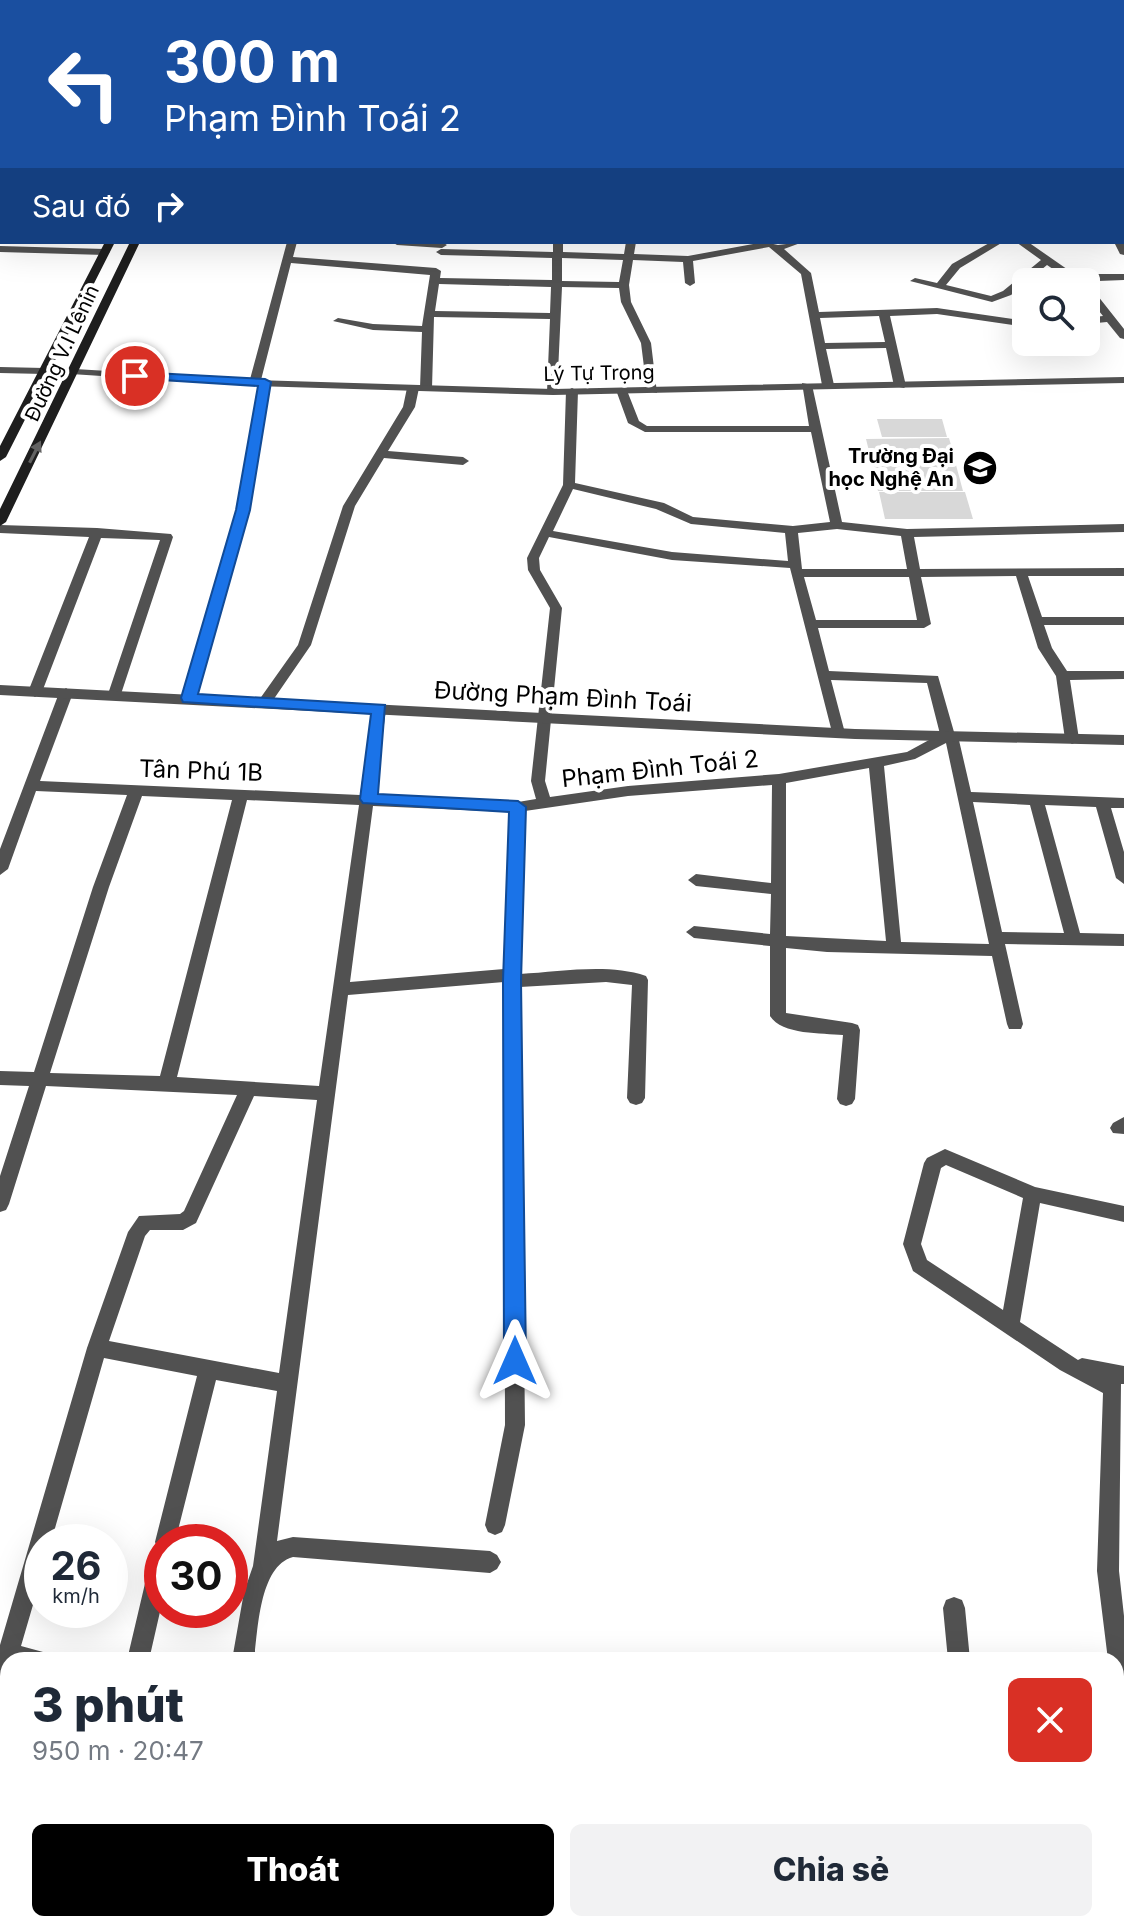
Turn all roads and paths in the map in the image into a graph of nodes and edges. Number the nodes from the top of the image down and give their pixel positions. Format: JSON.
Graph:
{"nodes":[{"id":1,"x":134,"y":244,"type":"edge"},
{"id":2,"x":292,"y":244,"type":"edge"},
{"id":3,"x":420,"y":244,"type":"edge"},
{"id":4,"x":558,"y":244,"type":"edge"},
{"id":5,"x":631,"y":244,"type":"edge"},
{"id":6,"x":995,"y":244,"type":"edge"},
{"id":7,"x":1024,"y":244,"type":"edge"},
{"id":8,"x":772,"y":245,"type":"edge"},
{"id":9,"x":442,"y":246,"type":"edge"},
{"id":10,"x":108,"y":247,"type":"edge"},
{"id":11,"x":0,"y":249,"type":"edge"},
{"id":12,"x":558,"y":255,"type":"junction"},
{"id":13,"x":629,"y":257,"type":"junction"},
{"id":14,"x":688,"y":259,"type":"junction"},
{"id":15,"x":1048,"y":259,"type":"junction"},
{"id":16,"x":289,"y":260,"type":"junction"},
{"id":17,"x":1061,"y":268,"type":"edge"},
{"id":18,"x":435,"y":277,"type":"junction"},
{"id":19,"x":1124,"y":277,"type":"edge"},
{"id":20,"x":1100,"y":278,"type":"edge"},
{"id":21,"x":915,"y":281,"type":"dead end"},
{"id":22,"x":690,"y":283,"type":"dead end"},
{"id":23,"x":559,"y":284,"type":"junction"},
{"id":24,"x":624,"y":285,"type":"junction"},
{"id":25,"x":940,"y":287,"type":"junction"},
{"id":26,"x":1100,"y":306,"type":"edge"},
{"id":27,"x":884,"y":313,"type":"junction"},
{"id":28,"x":430,"y":314,"type":"junction"},
{"id":29,"x":816,"y":315,"type":"junction"},
{"id":30,"x":557,"y":316,"type":"junction"},
{"id":31,"x":1110,"y":318,"type":"junction"},
{"id":32,"x":1100,"y":319,"type":"edge"},
{"id":33,"x":338,"y":321,"type":"dead end"},
{"id":34,"x":1012,"y":322,"type":"edge"},
{"id":35,"x":427,"y":329,"type":"junction"},
{"id":36,"x":1124,"y":336,"type":"edge"},
{"id":37,"x":890,"y":345,"type":"junction"},
{"id":38,"x":823,"y":346,"type":"junction"},
{"id":39,"x":0,"y":370,"type":"edge"},
{"id":40,"x":44,"y":371,"type":"junction"},
{"id":41,"x":75,"y":372,"type":"junction"},
{"id":42,"x":1124,"y":380,"type":"edge"},
{"id":43,"x":260,"y":382,"type":"junction"},
{"id":44,"x":806,"y":385,"type":"junction"},
{"id":45,"x":828,"y":385,"type":"junction"},
{"id":46,"x":900,"y":386,"type":"junction"},
{"id":47,"x":419,"y":388,"type":"junction"},
{"id":48,"x":622,"y":390,"type":"junction"},
{"id":49,"x":572,"y":391,"type":"junction"},
{"id":50,"x":653,"y":391,"type":"junction"},
{"id":51,"x":553,"y":392,"type":"junction"},
{"id":52,"x":817,"y":429,"type":"junction"},
{"id":53,"x":380,"y":454,"type":"junction"},
{"id":54,"x":0,"y":457,"type":"edge"},
{"id":55,"x":463,"y":461,"type":"dead end"},
{"id":56,"x":569,"y":485,"type":"junction"},
{"id":57,"x":0,"y":522,"type":"edge"},
{"id":58,"x":837,"y":525,"type":"junction"},
{"id":59,"x":0,"y":529,"type":"edge"},
{"id":60,"x":793,"y":530,"type":"junction"},
{"id":61,"x":1123,"y":530,"type":"edge"},
{"id":62,"x":97,"y":532,"type":"junction"},
{"id":63,"x":545,"y":533,"type":"junction"},
{"id":64,"x":907,"y":533,"type":"junction"},
{"id":65,"x":796,"y":569,"type":"junction"},
{"id":66,"x":1124,"y":572,"type":"edge"},
{"id":67,"x":915,"y":573,"type":"junction"},
{"id":68,"x":1021,"y":573,"type":"junction"},
{"id":69,"x":1038,"y":621,"type":"junction"},
{"id":70,"x":1124,"y":621,"type":"edge"},
{"id":71,"x":811,"y":624,"type":"junction"},
{"id":72,"x":825,"y":675,"type":"junction"},
{"id":73,"x":1124,"y":675,"type":"edge"},
{"id":74,"x":1063,"y":676,"type":"junction"},
{"id":75,"x":0,"y":690,"type":"edge"},
{"id":76,"x":35,"y":692,"type":"junction"},
{"id":77,"x":66,"y":693,"type":"junction"},
{"id":78,"x":115,"y":694,"type":"junction"},
{"id":79,"x":188,"y":698,"type":"junction"},
{"id":80,"x":264,"y":703,"type":"junction"},
{"id":81,"x":379,"y":709,"type":"junction"},
{"id":82,"x":544,"y":718,"type":"junction"},
{"id":83,"x":838,"y":733,"type":"junction"},
{"id":84,"x":950,"y":736,"type":"junction"},
{"id":85,"x":1072,"y":739,"type":"junction"},
{"id":86,"x":1124,"y":740,"type":"edge"},
{"id":87,"x":876,"y":762,"type":"junction"},
{"id":88,"x":779,"y":779,"type":"junction"},
{"id":89,"x":32,"y":786,"type":"junction"},
{"id":90,"x":136,"y":791,"type":"junction"},
{"id":91,"x":241,"y":795,"type":"junction"},
{"id":92,"x":967,"y":797,"type":"junction"},
{"id":93,"x":369,"y":799,"type":"junction"},
{"id":94,"x":1036,"y":799,"type":"junction"},
{"id":95,"x":1102,"y":802,"type":"junction"},
{"id":96,"x":544,"y":803,"type":"junction"},
{"id":97,"x":1124,"y":803,"type":"edge"},
{"id":98,"x":518,"y":807,"type":"junction"},
{"id":99,"x":0,"y":869,"type":"edge"},
{"id":100,"x":1124,"y":878,"type":"edge"},
{"id":101,"x":696,"y":880,"type":"dead end"},
{"id":102,"x":777,"y":889,"type":"junction"},
{"id":103,"x":694,"y":932,"type":"dead end"},
{"id":104,"x":1074,"y":940,"type":"junction"},
{"id":105,"x":1124,"y":940,"type":"edge"},
{"id":106,"x":778,"y":941,"type":"junction"},
{"id":107,"x":999,"y":944,"type":"junction"},
{"id":108,"x":894,"y":946,"type":"junction"},
{"id":109,"x":512,"y":978,"type":"junction"},
{"id":110,"x":342,"y":989,"type":"junction"},
{"id":111,"x":1015,"y":1024,"type":"dead end"},
{"id":112,"x":0,"y":1078,"type":"edge"},
{"id":113,"x":40,"y":1080,"type":"junction"},
{"id":114,"x":167,"y":1083,"type":"junction"},
{"id":115,"x":249,"y":1088,"type":"junction"},
{"id":116,"x":328,"y":1094,"type":"junction"},
{"id":117,"x":636,"y":1098,"type":"dead end"},
{"id":118,"x":846,"y":1099,"type":"dead end"},
{"id":119,"x":1033,"y":1194,"type":"junction"},
{"id":120,"x":1082,"y":1195,"type":"dead end"},
{"id":121,"x":1124,"y":1203,"type":"edge"},
{"id":122,"x":0,"y":1204,"type":"edge"},
{"id":123,"x":1124,"y":1214,"type":"edge"},
{"id":124,"x":1010,"y":1325,"type":"junction"},
{"id":125,"x":97,"y":1348,"type":"junction"},
{"id":126,"x":208,"y":1371,"type":"junction"},
{"id":127,"x":287,"y":1384,"type":"junction"},
{"id":128,"x":1120,"y":1385,"type":"edge"},
{"id":129,"x":170,"y":1524,"type":"edge"},
{"id":130,"x":495,"y":1525,"type":"dead end"},
{"id":131,"x":490,"y":1562,"type":"dead end"},
{"id":132,"x":263,"y":1564,"type":"junction"},
{"id":133,"x":954,"y":1608,"type":"dead end"},
{"id":134,"x":146,"y":1628,"type":"edge"},
{"id":135,"x":9,"y":1652,"type":"edge"},
{"id":136,"x":140,"y":1652,"type":"edge"},
{"id":137,"x":245,"y":1652,"type":"edge"},
{"id":138,"x":958,"y":1652,"type":"edge"},
{"id":139,"x":1118,"y":1652,"type":"edge"}],
"edges":[{"from":1,"to":41,"type":"main road","name":"Đường V.I Lênin"},
{"from":2,"to":16,"type":"street"},
{"from":3,"to":9,"type":"street"},
{"from":4,"to":12,"type":"street"},
{"from":5,"to":13,"type":"street"},
{"from":6,"to":25,"type":"street"},
{"from":7,"to":15,"type":"street"},
{"from":8,"to":14,"type":"street"},
{"from":8,"to":29,"type":"street"},
{"from":9,"to":12,"type":"street"},
{"from":9,"to":18,"type":"street"},
{"from":10,"to":11,"type":"street"},
{"from":10,"to":40,"type":"main road","name":"Đường V.I Lênin"},
{"from":12,"to":13,"type":"street"},
{"from":12,"to":23,"type":"street"},
{"from":13,"to":14,"type":"street"},
{"from":13,"to":24,"type":"street"},
{"from":14,"to":22,"type":"street"},
{"from":15,"to":17,"type":"street"},
{"from":15,"to":25,"type":"street"},
{"from":16,"to":18,"type":"street"},
{"from":16,"to":43,"type":"street"},
{"from":18,"to":23,"type":"street"},
{"from":18,"to":28,"type":"street"},
{"from":19,"to":20,"type":"street"},
{"from":21,"to":25,"type":"street"},
{"from":23,"to":24,"type":"street"},
{"from":23,"to":30,"type":"street"},
{"from":24,"to":50,"type":"street"},
{"from":26,"to":31,"type":"street"},
{"from":27,"to":29,"type":"street"},
{"from":27,"to":34,"type":"street"},
{"from":27,"to":37,"type":"street"},
{"from":28,"to":30,"type":"street"},
{"from":28,"to":35,"type":"street"},
{"from":29,"to":38,"type":"street"},
{"from":30,"to":51,"type":"street"},
{"from":31,"to":32,"type":"street"},
{"from":31,"to":36,"type":"street"},
{"from":33,"to":35,"type":"street"},
{"from":35,"to":47,"type":"street"},
{"from":37,"to":38,"type":"street"},
{"from":37,"to":46,"type":"street"},
{"from":38,"to":45,"type":"street"},
{"from":39,"to":40,"type":"street"},
{"from":40,"to":41,"type":"main road"},
{"from":40,"to":54,"type":"main road","name":"Đường V.I Lênin"},
{"from":41,"to":43,"type":"street","name":"Lý Tự Trọng"},
{"from":57,"to":41,"type":"main road","name":"Đường V.I Lênin","one_way":true},
{"from":42,"to":46,"type":"street","name":"Lý Tự Trọng"},
{"from":43,"to":47,"type":"street","name":"Lý Tự Trọng"},
{"from":43,"to":79,"type":"street"},
{"from":44,"to":45,"type":"street","name":"Lý Tự Trọng"},
{"from":44,"to":50,"type":"street","name":"Lý Tự Trọng"},
{"from":44,"to":52,"type":"street"},
{"from":45,"to":46,"type":"street","name":"Lý Tự Trọng"},
{"from":47,"to":51,"type":"street","name":"Lý Tự Trọng"},
{"from":47,"to":53,"type":"street"},
{"from":48,"to":49,"type":"street","name":"Lý Tự Trọng"},
{"from":48,"to":50,"type":"street","name":"Lý Tự Trọng"},
{"from":48,"to":52,"type":"street"},
{"from":49,"to":51,"type":"street","name":"Lý Tự Trọng"},
{"from":49,"to":56,"type":"street"},
{"from":52,"to":58,"type":"street"},
{"from":53,"to":55,"type":"street"},
{"from":53,"to":80,"type":"street"},
{"from":56,"to":60,"type":"street"},
{"from":56,"to":63,"type":"street"},
{"from":58,"to":60,"type":"street"},
{"from":58,"to":64,"type":"street"},
{"from":59,"to":62,"type":"street"},
{"from":60,"to":65,"type":"street"},
{"from":61,"to":64,"type":"street"},
{"from":62,"to":76,"type":"street"},
{"from":62,"to":78,"type":"street"},
{"from":63,"to":65,"type":"street"},
{"from":63,"to":82,"type":"street"},
{"from":64,"to":67,"type":"street"},
{"from":65,"to":67,"type":"street"},
{"from":65,"to":71,"type":"street"},
{"from":66,"to":68,"type":"street"},
{"from":67,"to":68,"type":"street"},
{"from":67,"to":71,"type":"street"},
{"from":68,"to":69,"type":"street"},
{"from":69,"to":70,"type":"street"},
{"from":69,"to":74,"type":"street"},
{"from":71,"to":72,"type":"street"},
{"from":72,"to":83,"type":"street"},
{"from":72,"to":84,"type":"street"},
{"from":73,"to":74,"type":"street"},
{"from":74,"to":85,"type":"street"},
{"from":75,"to":76,"type":"street","name":"Đường Phạm Đình Toái"},
{"from":76,"to":77,"type":"street","name":"Đường Phạm Đình Toái"},
{"from":77,"to":78,"type":"street","name":"Đường Phạm Đình Toái"},
{"from":77,"to":89,"type":"street"},
{"from":78,"to":79,"type":"street","name":"Đường Phạm Đình Toái"},
{"from":79,"to":80,"type":"street","name":"Đường Phạm Đình Toái"},
{"from":80,"to":81,"type":"street","name":"Đường Phạm Đình Toái"},
{"from":81,"to":82,"type":"street","name":"Đường Phạm Đình Toái"},
{"from":81,"to":93,"type":"street"},
{"from":82,"to":83,"type":"street","name":"Đường Phạm Đình Toái"},
{"from":82,"to":96,"type":"street"},
{"from":83,"to":84,"type":"street","name":"Đường Phạm Đình Toái"},
{"from":84,"to":85,"type":"street","name":"Đường Phạm Đình Toái"},
{"from":84,"to":87,"type":"street","name":"Phạm Đình Toái 2"},
{"from":84,"to":92,"type":"street"},
{"from":85,"to":86,"type":"street","name":"Đường Phạm Đình Toái"},
{"from":87,"to":88,"type":"street","name":"Phạm Đình Toái 2"},
{"from":87,"to":108,"type":"street"},
{"from":88,"to":96,"type":"street","name":"Phạm Đình Toái 2"},
{"from":88,"to":102,"type":"street"},
{"from":89,"to":90,"type":"street","name":"Tân Phú 1B"},
{"from":89,"to":99,"type":"street"},
{"from":90,"to":91,"type":"street","name":"Tân Phú 1B"},
{"from":90,"to":113,"type":"street"},
{"from":91,"to":93,"type":"street","name":"Tân Phú 1B"},
{"from":91,"to":114,"type":"street"},
{"from":92,"to":94,"type":"street"},
{"from":92,"to":107,"type":"street"},
{"from":93,"to":98,"type":"street","name":"Phạm Đình Toái 2"},
{"from":93,"to":110,"type":"street"},
{"from":94,"to":95,"type":"street"},
{"from":94,"to":104,"type":"street"},
{"from":95,"to":97,"type":"street"},
{"from":95,"to":100,"type":"street"},
{"from":96,"to":98,"type":"street","name":"Phạm Đình Toái 2"},
{"from":98,"to":109,"type":"street"},
{"from":101,"to":102,"type":"street"},
{"from":102,"to":106,"type":"street"},
{"from":103,"to":106,"type":"street"},
{"from":104,"to":105,"type":"street"},
{"from":104,"to":107,"type":"street"},
{"from":106,"to":108,"type":"street"},
{"from":106,"to":118,"type":"street"},
{"from":107,"to":108,"type":"street"},
{"from":107,"to":111,"type":"street"},
{"from":109,"to":110,"type":"street"},
{"from":109,"to":117,"type":"street"},
{"from":109,"to":130,"type":"street"},
{"from":110,"to":116,"type":"street"},
{"from":112,"to":113,"type":"street"},
{"from":113,"to":114,"type":"street"},
{"from":113,"to":122,"type":"street"},
{"from":114,"to":115,"type":"street"},
{"from":115,"to":116,"type":"street"},
{"from":115,"to":125,"type":"street"},
{"from":116,"to":127,"type":"street"},
{"from":119,"to":123,"type":"street"},
{"from":119,"to":124,"type":"street"},
{"from":119,"to":124,"type":"street"},
{"from":120,"to":121,"type":"street"},
{"from":124,"to":128,"type":"street"},
{"from":125,"to":126,"type":"street"},
{"from":125,"to":135,"type":"street"},
{"from":126,"to":127,"type":"street"},
{"from":126,"to":129,"type":"street"},
{"from":127,"to":132,"type":"street"},
{"from":128,"to":139,"type":"street"},
{"from":131,"to":132,"type":"street"},
{"from":132,"to":137,"type":"street"},
{"from":133,"to":138,"type":"street"},
{"from":134,"to":136,"type":"street"}]}
